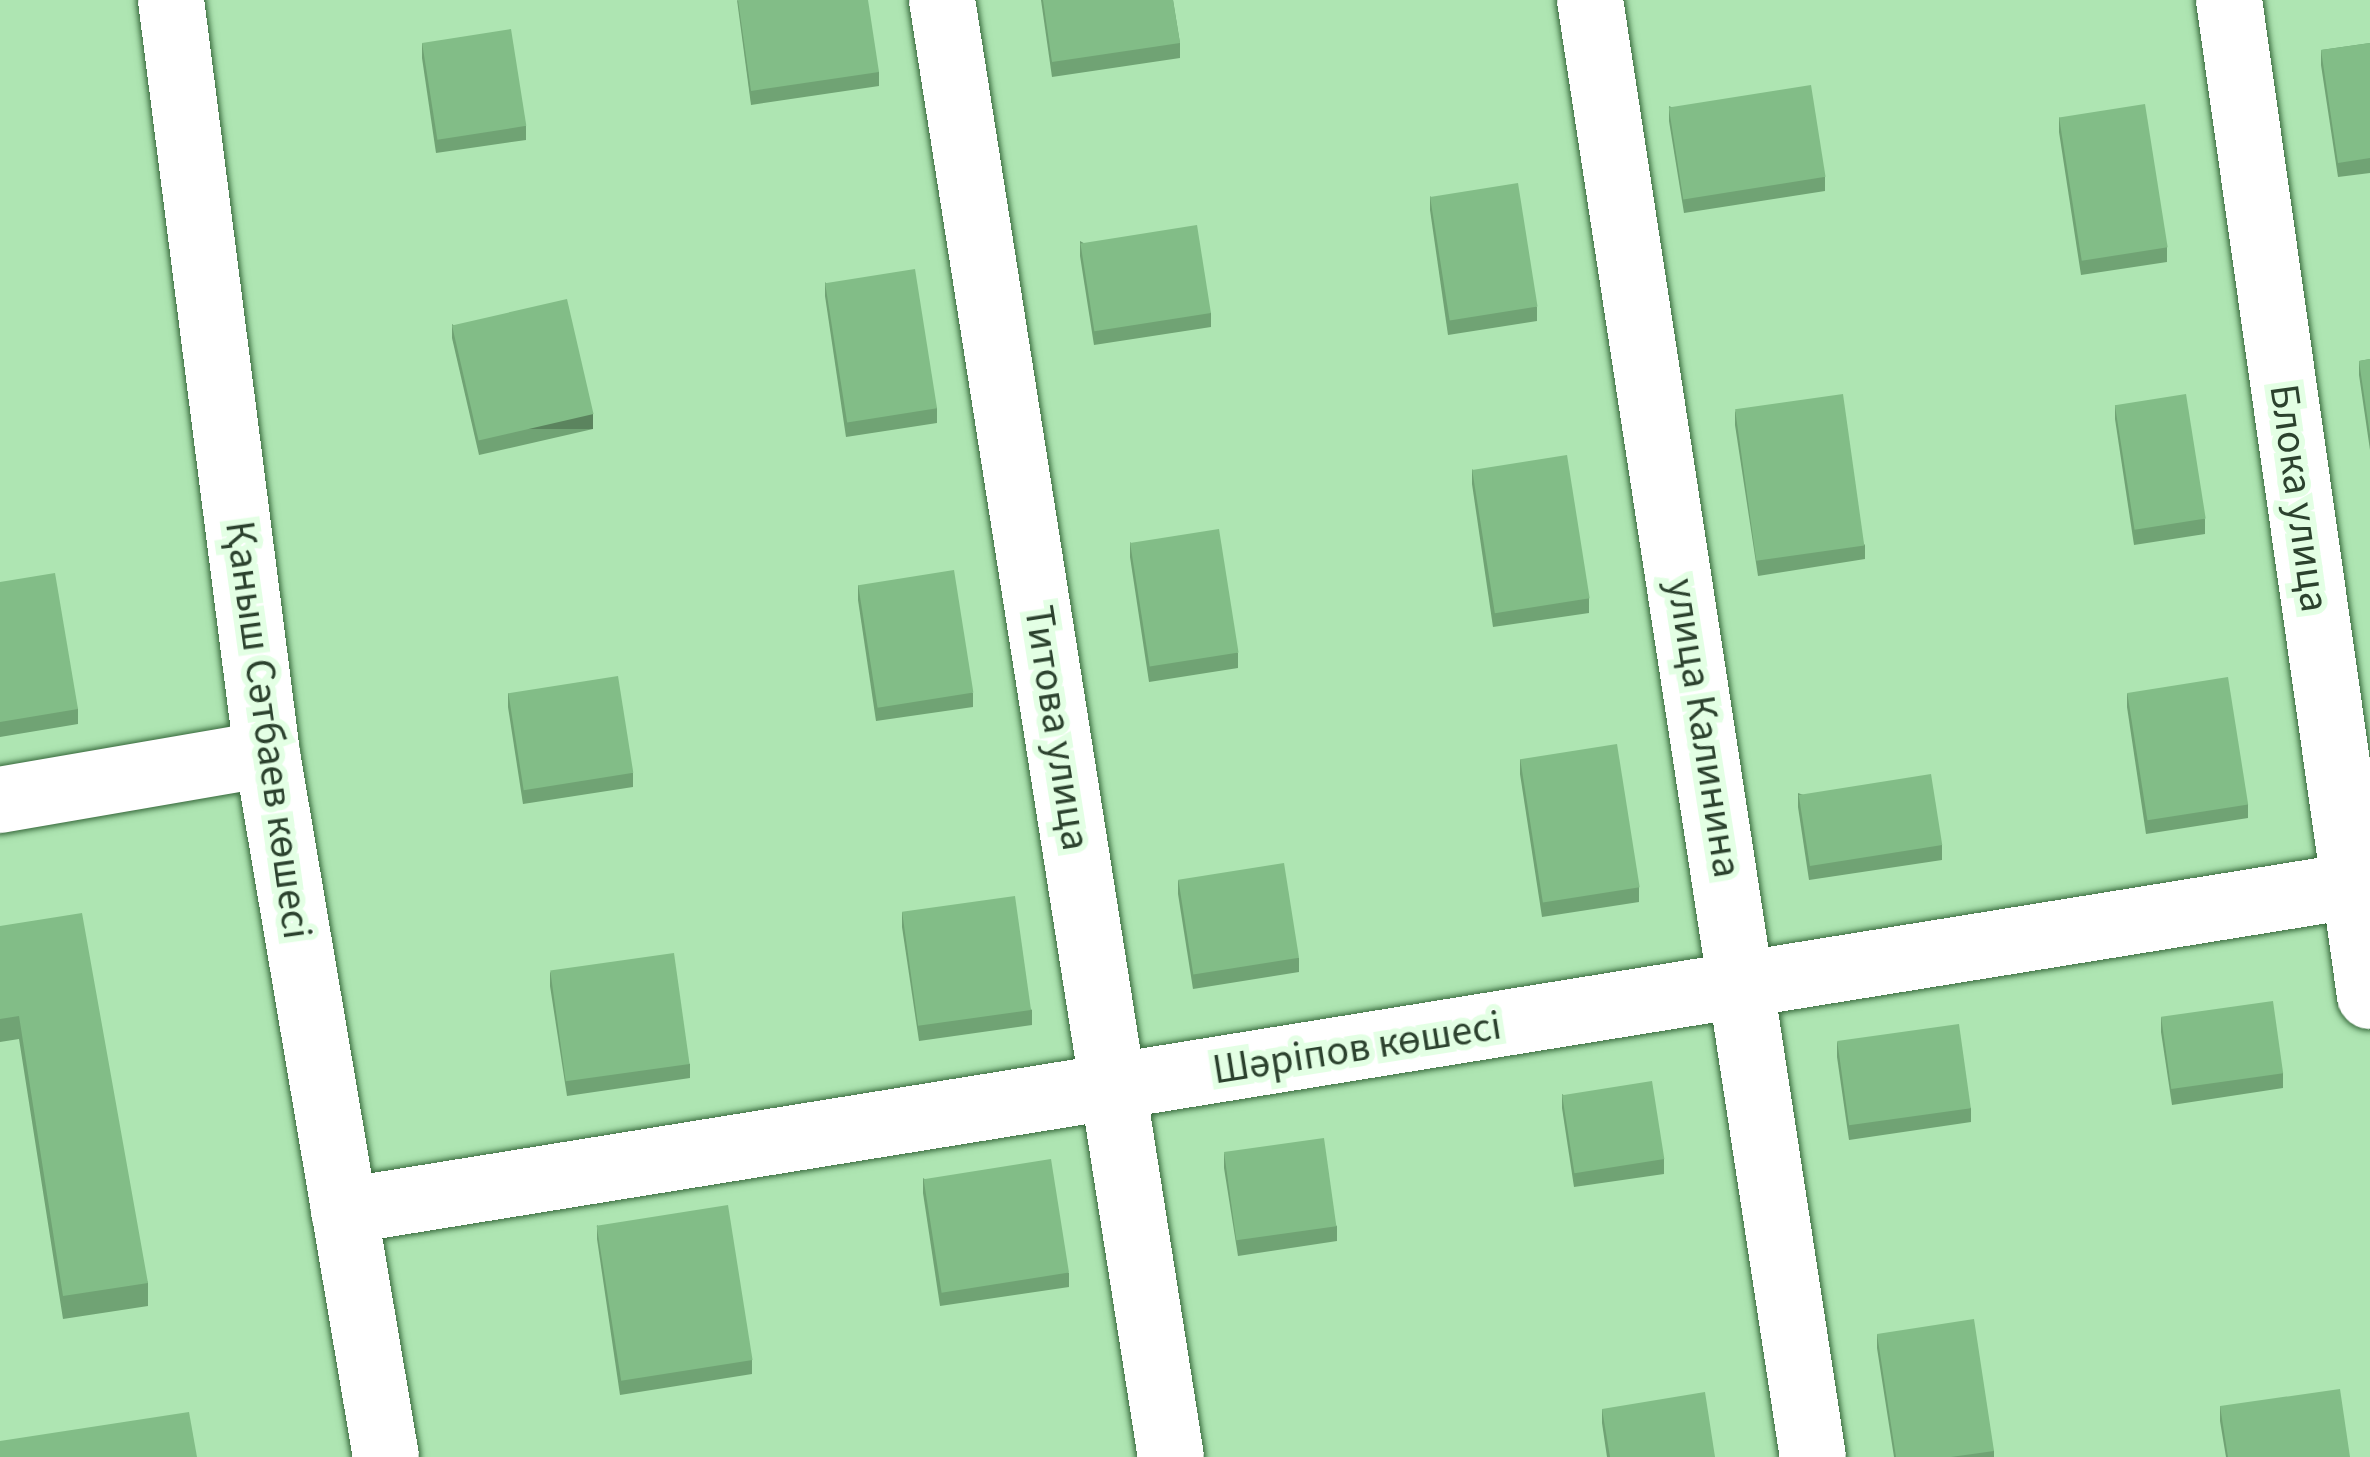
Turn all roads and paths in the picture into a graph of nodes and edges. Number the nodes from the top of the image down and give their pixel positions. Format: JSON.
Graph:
{"nodes":[{"id":1,"x":171,"y":0,"type":"edge"},
{"id":2,"x":941,"y":0,"type":"edge"},
{"id":3,"x":1590,"y":0,"type":"edge"},
{"id":4,"x":2229,"y":0,"type":"edge"},
{"id":5,"x":267,"y":754,"type":"junction"},
{"id":6,"x":0,"y":800,"type":"edge"},
{"id":7,"x":2362,"y":885,"type":"edge"},
{"id":8,"x":1744,"y":985,"type":"junction"},
{"id":9,"x":2370,"y":996,"type":"edge"},
{"id":10,"x":1114,"y":1087,"type":"junction"},
{"id":11,"x":344,"y":1211,"type":"junction"},
{"id":12,"x":386,"y":1457,"type":"edge"},
{"id":13,"x":1171,"y":1457,"type":"edge"},
{"id":14,"x":1813,"y":1457,"type":"edge"}],
"edges":[{"from":1,"to":5,"type":"street","name":"Қаныш Сәтбаев көшесі"},
{"from":2,"to":10,"type":"street","name":"Титова улица"},
{"from":3,"to":8,"type":"street","name":"улица Калинина"},
{"from":4,"to":7,"type":"street","name":"Блока улица"},
{"from":5,"to":6,"type":"street"},
{"from":5,"to":11,"type":"street","name":"Қаныш Сәтбаев көшесі"},
{"from":7,"to":8,"type":"street","name":"Шәріпов көшесі"},
{"from":7,"to":9,"type":"street","name":"Блока улица"},
{"from":8,"to":10,"type":"street","name":"Шәріпов көшесі"},
{"from":8,"to":14,"type":"street","name":"улица Калинина"},
{"from":10,"to":11,"type":"street","name":"Шәріпов көшесі"},
{"from":10,"to":13,"type":"street","name":"Титова улица"},
{"from":11,"to":12,"type":"street","name":"Қаныш Сәтбаев көшесі"}]}
